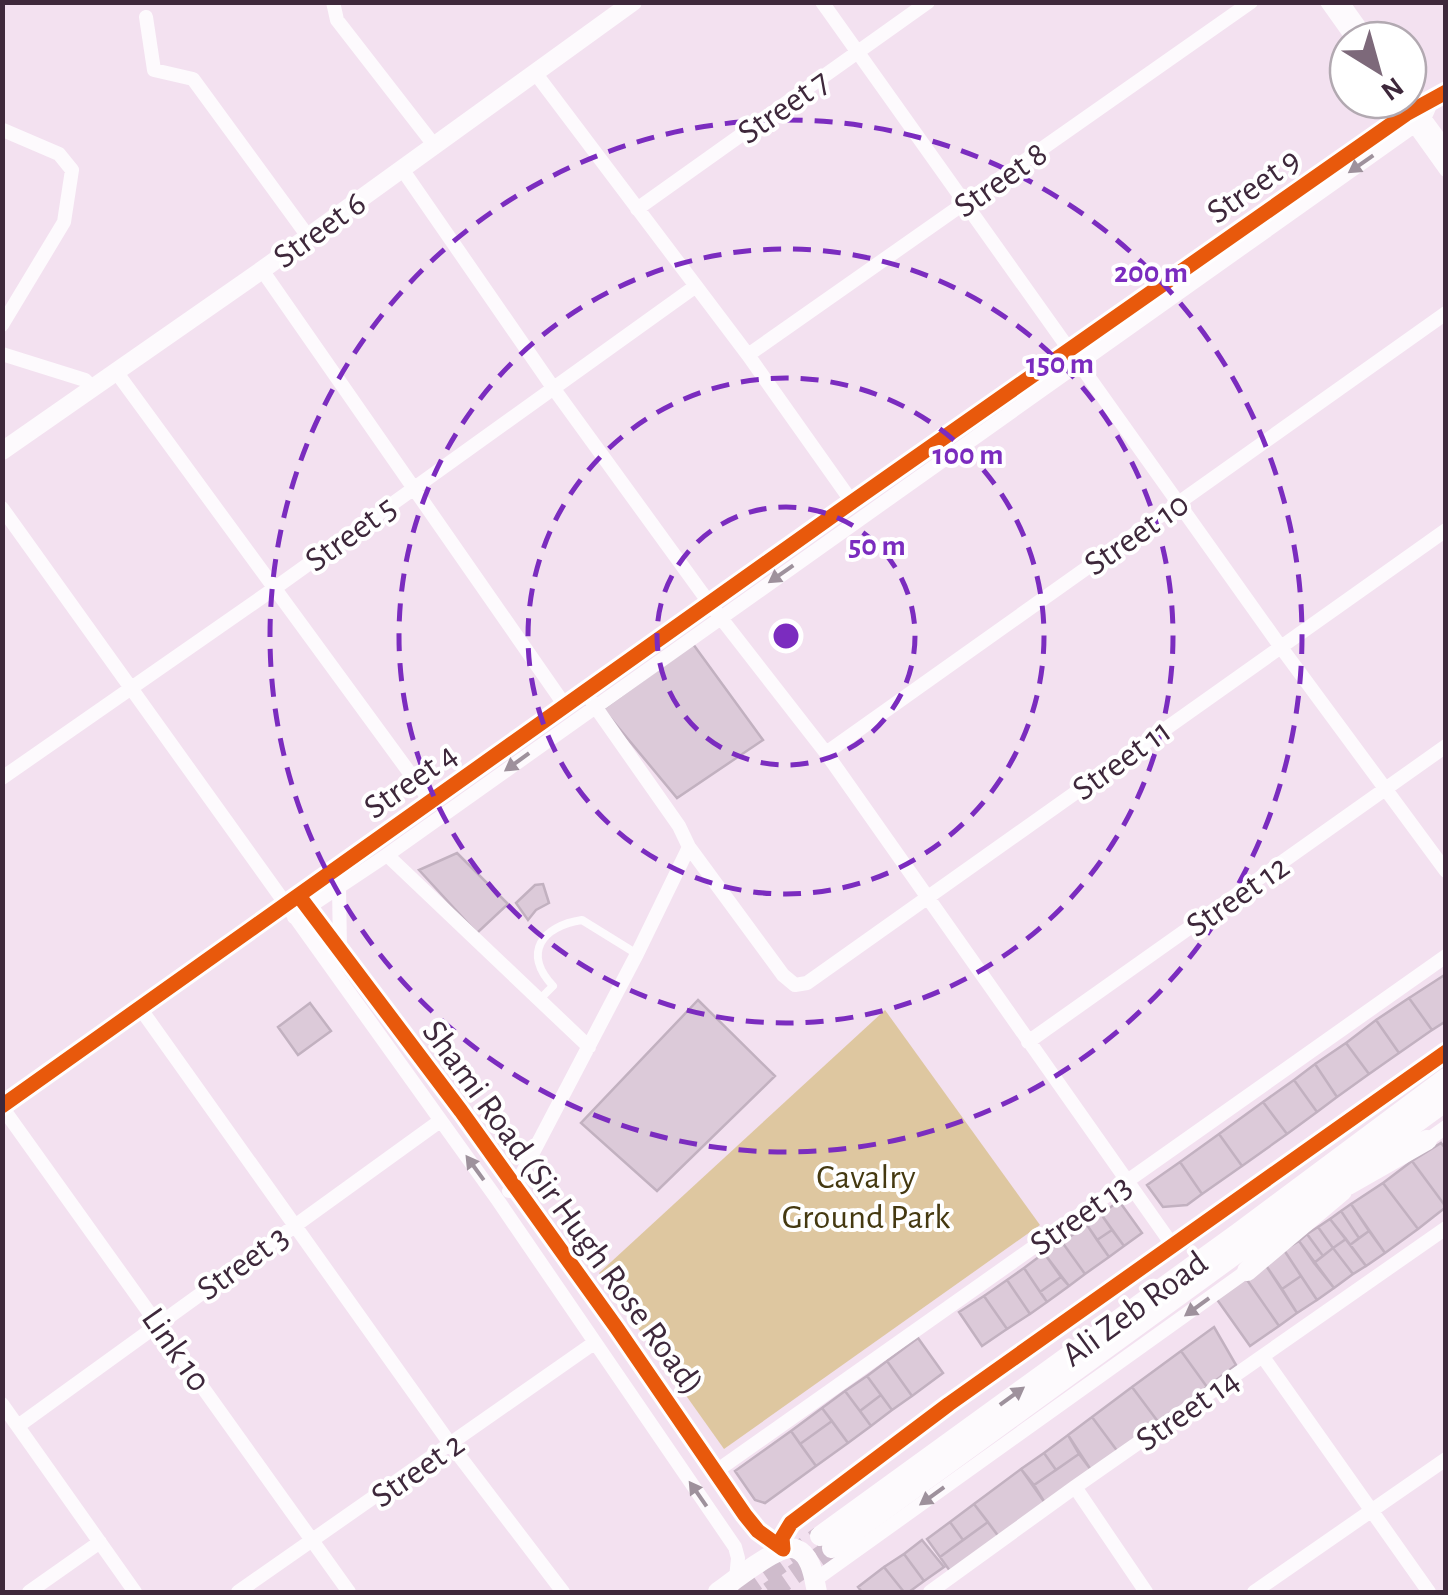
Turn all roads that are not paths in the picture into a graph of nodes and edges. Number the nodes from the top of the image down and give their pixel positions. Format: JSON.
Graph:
{"nodes":[{"id":1,"x":334,"y":2,"type":"edge"},
{"id":2,"x":633,"y":2,"type":"edge"},
{"id":3,"x":822,"y":2,"type":"edge"},
{"id":4,"x":928,"y":2,"type":"edge"},
{"id":5,"x":1251,"y":2,"type":"edge"},
{"id":6,"x":146,"y":16,"type":"dead end"},
{"id":7,"x":857,"y":53,"type":"junction"},
{"id":8,"x":536,"y":74,"type":"junction"},
{"id":9,"x":1403,"y":120,"type":"edge"},
{"id":10,"x":1418,"y":120,"type":"edge"},
{"id":11,"x":1421,"y":120,"type":"edge"},
{"id":12,"x":3,"y":130,"type":"edge"},
{"id":13,"x":434,"y":145,"type":"junction"},
{"id":14,"x":1446,"y":148,"type":"edge"},
{"id":15,"x":402,"y":169,"type":"junction"},
{"id":16,"x":1446,"y":170,"type":"edge"},
{"id":17,"x":967,"y":202,"type":"junction"},
{"id":18,"x":637,"y":209,"type":"junction"},
{"id":19,"x":307,"y":236,"type":"junction"},
{"id":20,"x":262,"y":270,"type":"junction"},
{"id":21,"x":696,"y":286,"type":"junction"},
{"id":22,"x":1446,"y":313,"type":"edge"},
{"id":23,"x":2,"y":326,"type":"edge"},
{"id":24,"x":2,"y":354,"type":"edge"},
{"id":25,"x":748,"y":355,"type":"junction"},
{"id":26,"x":1073,"y":357,"type":"junction"},
{"id":27,"x":117,"y":372,"type":"junction"},
{"id":28,"x":93,"y":388,"type":"junction"},
{"id":29,"x":554,"y":389,"type":"junction"},
{"id":30,"x":2,"y":451,"type":"edge"},
{"id":31,"x":412,"y":487,"type":"junction"},
{"id":32,"x":852,"y":502,"type":"junction"},
{"id":33,"x":1179,"y":503,"type":"junction"},
{"id":34,"x":2,"y":508,"type":"edge"},
{"id":35,"x":1446,"y":530,"type":"edge"},
{"id":36,"x":275,"y":588,"type":"junction"},
{"id":37,"x":710,"y":604,"type":"junction"},
{"id":38,"x":721,"y":616,"type":"junction"},
{"id":39,"x":1280,"y":646,"type":"junction"},
{"id":40,"x":130,"y":687,"type":"junction"},
{"id":41,"x":585,"y":692,"type":"junction"},
{"id":42,"x":595,"y":706,"type":"junction"},
{"id":43,"x":566,"y":707,"type":"junction"},
{"id":44,"x":1446,"y":746,"type":"edge"},
{"id":45,"x":826,"y":754,"type":"junction"},
{"id":46,"x":2,"y":778,"type":"edge"},
{"id":47,"x":1386,"y":789,"type":"junction"},
{"id":48,"x":431,"y":802,"type":"junction"},
{"id":49,"x":689,"y":847,"type":"junction"},
{"id":50,"x":387,"y":855,"type":"junction"},
{"id":51,"x":1446,"y":871,"type":"edge"},
{"id":52,"x":339,"y":887,"type":"junction"},
{"id":53,"x":927,"y":898,"type":"junction"},
{"id":54,"x":296,"y":907,"type":"junction"},
{"id":55,"x":340,"y":950,"type":"junction"},
{"id":56,"x":637,"y":954,"type":"junction"},
{"id":57,"x":1446,"y":956,"type":"edge"},
{"id":58,"x":538,"y":1001,"type":"junction"},
{"id":59,"x":140,"y":1008,"type":"junction"},
{"id":60,"x":1028,"y":1042,"type":"junction"},
{"id":61,"x":589,"y":1047,"type":"junction"},
{"id":62,"x":1446,"y":1052,"type":"edge"},
{"id":63,"x":1446,"y":1078,"type":"edge"},
{"id":64,"x":1384,"y":1094,"type":"junction"},
{"id":65,"x":1446,"y":1101,"type":"edge"},
{"id":66,"x":2,"y":1107,"type":"edge"},
{"id":67,"x":1397,"y":1113,"type":"junction"},
{"id":68,"x":440,"y":1121,"type":"junction"},
{"id":69,"x":1446,"y":1127,"type":"edge"},
{"id":70,"x":1428,"y":1140,"type":"junction"},
{"id":71,"x":1128,"y":1180,"type":"junction"},
{"id":72,"x":1349,"y":1184,"type":"junction"},
{"id":73,"x":515,"y":1187,"type":"junction"},
{"id":74,"x":497,"y":1199,"type":"junction"},
{"id":75,"x":294,"y":1225,"type":"junction"},
{"id":76,"x":1446,"y":1228,"type":"edge"},
{"id":77,"x":1247,"y":1244,"type":"junction"},
{"id":78,"x":1173,"y":1246,"type":"junction"},
{"id":79,"x":1247,"y":1271,"type":"junction"},
{"id":80,"x":158,"y":1322,"type":"junction"},
{"id":81,"x":594,"y":1343,"type":"junction"},
{"id":82,"x":1263,"y":1356,"type":"junction"},
{"id":83,"x":2,"y":1404,"type":"edge"},
{"id":84,"x":18,"y":1426,"type":"junction"},
{"id":85,"x":452,"y":1445,"type":"junction"},
{"id":86,"x":1446,"y":1459,"type":"edge"},
{"id":87,"x":715,"y":1472,"type":"junction"},
{"id":88,"x":1075,"y":1486,"type":"junction"},
{"id":89,"x":1371,"y":1510,"type":"junction"},
{"id":90,"x":100,"y":1542,"type":"junction"},
{"id":91,"x":312,"y":1542,"type":"junction"},
{"id":92,"x":782,"y":1549,"type":"junction"},
{"id":93,"x":736,"y":1580,"type":"junction"},
{"id":94,"x":810,"y":1588,"type":"edge"},
{"id":95,"x":30,"y":1592,"type":"edge"},
{"id":96,"x":135,"y":1592,"type":"edge"},
{"id":97,"x":238,"y":1592,"type":"edge"},
{"id":98,"x":349,"y":1592,"type":"edge"},
{"id":99,"x":563,"y":1592,"type":"edge"},
{"id":100,"x":718,"y":1592,"type":"edge"},
{"id":101,"x":930,"y":1592,"type":"edge"},
{"id":102,"x":1146,"y":1592,"type":"edge"},
{"id":103,"x":1254,"y":1592,"type":"edge"},
{"id":104,"x":1429,"y":1592,"type":"edge"}],
"edges":[{"from":1,"to":13,"type":"street"},
{"from":2,"to":8,"type":"street","name":"Street 6"},
{"from":3,"to":7,"type":"street"},
{"from":4,"to":7,"type":"street","name":"Street 7"},
{"from":5,"to":17,"type":"street","name":"Street 8"},
{"from":6,"to":19,"type":"street"},
{"from":7,"to":17,"type":"street"},
{"from":7,"to":18,"type":"street","name":"Street 7"},
{"from":8,"to":13,"type":"street","name":"Street 6"},
{"from":8,"to":18,"type":"street"},
{"from":9,"to":26,"type":"street","name":"Street 9"},
{"from":10,"to":16,"type":"street"},
{"from":11,"to":14,"type":"street"},
{"from":12,"to":23,"type":"street"},
{"from":13,"to":15,"type":"street","name":"Street 6"},
{"from":15,"to":19,"type":"street","name":"Street 6"},
{"from":15,"to":29,"type":"street"},
{"from":17,"to":25,"type":"street","name":"Street 8"},
{"from":17,"to":26,"type":"street"},
{"from":18,"to":21,"type":"street"},
{"from":19,"to":20,"type":"street","name":"Street 6"},
{"from":20,"to":27,"type":"street","name":"Street 6"},
{"from":20,"to":31,"type":"street"},
{"from":21,"to":25,"type":"street"},
{"from":21,"to":29,"type":"street","name":"Street 5"},
{"from":22,"to":33,"type":"street","name":"Street 10"},
{"from":24,"to":28,"type":"street"},
{"from":25,"to":32,"type":"street"},
{"from":26,"to":32,"type":"street","name":"Street 9"},
{"from":26,"to":33,"type":"street"},
{"from":26,"to":38,"type":"street","one_way":true},
{"from":27,"to":28,"type":"street","name":"Street 6"},
{"from":27,"to":36,"type":"street"},
{"from":28,"to":30,"type":"street","name":"Street 6"},
{"from":29,"to":31,"type":"street","name":"Street 5"},
{"from":29,"to":37,"type":"street"},
{"from":31,"to":36,"type":"street","name":"Street 5"},
{"from":31,"to":43,"type":"street"},
{"from":32,"to":37,"type":"street","name":"Street 4"},
{"from":33,"to":39,"type":"street"},
{"from":33,"to":45,"type":"street","name":"Street 10"},
{"from":34,"to":40,"type":"street"},
{"from":35,"to":39,"type":"street","name":"Street 11"},
{"from":36,"to":40,"type":"street","name":"Street 5"},
{"from":36,"to":48,"type":"street"},
{"from":37,"to":38,"type":"street"},
{"from":37,"to":41,"type":"street","name":"Street 4"},
{"from":38,"to":42,"type":"street"},
{"from":38,"to":45,"type":"street"},
{"from":39,"to":47,"type":"street"},
{"from":39,"to":53,"type":"street","name":"Street 11"},
{"from":40,"to":46,"type":"street","name":"Street 5"},
{"from":40,"to":54,"type":"street"},
{"from":41,"to":42,"type":"street"},
{"from":41,"to":43,"type":"street","name":"Street 4"},
{"from":42,"to":49,"type":"street"},
{"from":42,"to":50,"type":"street","one_way":true},
{"from":43,"to":48,"type":"street","name":"Street 4"},
{"from":44,"to":47,"type":"street","name":"Street 12"},
{"from":45,"to":53,"type":"street"},
{"from":47,"to":51,"type":"street"},
{"from":47,"to":60,"type":"street","name":"Street 12"},
{"from":48,"to":54,"type":"street","name":"Street 4"},
{"from":49,"to":53,"type":"street","name":"Street 11"},
{"from":49,"to":56,"type":"street"},
{"from":50,"to":52,"type":"street"},
{"from":50,"to":58,"type":"street"},
{"from":52,"to":54,"type":"street"},
{"from":52,"to":55,"type":"street"},
{"from":53,"to":60,"type":"street"},
{"from":54,"to":55,"type":"street","name":"Shami Road (Sir Hugh Rose Road)"},
{"from":54,"to":59,"type":"street","name":"Street 4"},
{"from":54,"to":68,"type":"street","name":"Shami Road (Sir Hugh Rose Road)"},
{"from":55,"to":73,"type":"street","name":"Shami Road (Sir Hugh Rose Road)"},
{"from":56,"to":58,"type":"lane"},
{"from":56,"to":61,"type":"street"},
{"from":57,"to":71,"type":"street","name":"Street 13"},
{"from":58,"to":61,"type":"street"},
{"from":59,"to":66,"type":"street","name":"Street 4"},
{"from":59,"to":75,"type":"street"},
{"from":60,"to":71,"type":"street"},
{"from":61,"to":73,"type":"street"},
{"from":62,"to":64,"type":"street"},
{"from":63,"to":67,"type":"main road","name":"Ali Zeb Road"},
{"from":64,"to":67,"type":"street"},
{"from":64,"to":78,"type":"street"},
{"from":65,"to":72,"type":"main road"},
{"from":65,"to":77,"type":"main road","name":"Ali Zeb Road"},
{"from":66,"to":80,"type":"street","name":"Link 10"},
{"from":77,"to":67,"type":"main road","name":"Ali Zeb Road","one_way":true},
{"from":74,"to":68,"type":"street","name":"Shami Road (Sir Hugh Rose Road)","one_way":true},
{"from":68,"to":75,"type":"street","name":"Street 3"},
{"from":69,"to":70,"type":"street"},
{"from":70,"to":72,"type":"main road"},
{"from":70,"to":79,"type":"street"},
{"from":71,"to":78,"type":"street"},
{"from":71,"to":87,"type":"street","name":"Street 13"},
{"from":72,"to":77,"type":"main road"},
{"from":72,"to":79,"type":"main road"},
{"from":73,"to":74,"type":"street"},
{"from":73,"to":87,"type":"street","name":"Shami Road (Sir Hugh Rose Road)"},
{"from":74,"to":81,"type":"street","name":"Shami Road (Sir Hugh Rose Road)"},
{"from":75,"to":80,"type":"street","name":"Street 3"},
{"from":75,"to":85,"type":"street"},
{"from":76,"to":82,"type":"street","name":"Street 14"},
{"from":78,"to":92,"type":"street"},
{"from":79,"to":94,"type":"street","one_way":true},
{"from":80,"to":84,"type":"street","name":"Street 3"},
{"from":80,"to":91,"type":"street","name":"Link 10"},
{"from":81,"to":85,"type":"street","name":"Street 2"},
{"from":93,"to":81,"type":"street","name":"Shami Road (Sir Hugh Rose Road)","one_way":true},
{"from":82,"to":88,"type":"street","name":"Street 14"},
{"from":82,"to":89,"type":"street"},
{"from":83,"to":84,"type":"street"},
{"from":84,"to":90,"type":"street"},
{"from":85,"to":91,"type":"street","name":"Street 2"},
{"from":85,"to":99,"type":"street"},
{"from":86,"to":89,"type":"street"},
{"from":87,"to":92,"type":"street","name":"Shami Road (Sir Hugh Rose Road)"},
{"from":88,"to":101,"type":"street","name":"Street 14"},
{"from":88,"to":102,"type":"street"},
{"from":89,"to":103,"type":"street"},
{"from":89,"to":104,"type":"street"},
{"from":90,"to":95,"type":"street"},
{"from":90,"to":96,"type":"street"},
{"from":91,"to":97,"type":"street","name":"Street 2"},
{"from":91,"to":98,"type":"street","name":"Link 10"},
{"from":92,"to":93,"type":"main road"},
{"from":92,"to":94,"type":"main road"},
{"from":93,"to":100,"type":"main road"}]}
